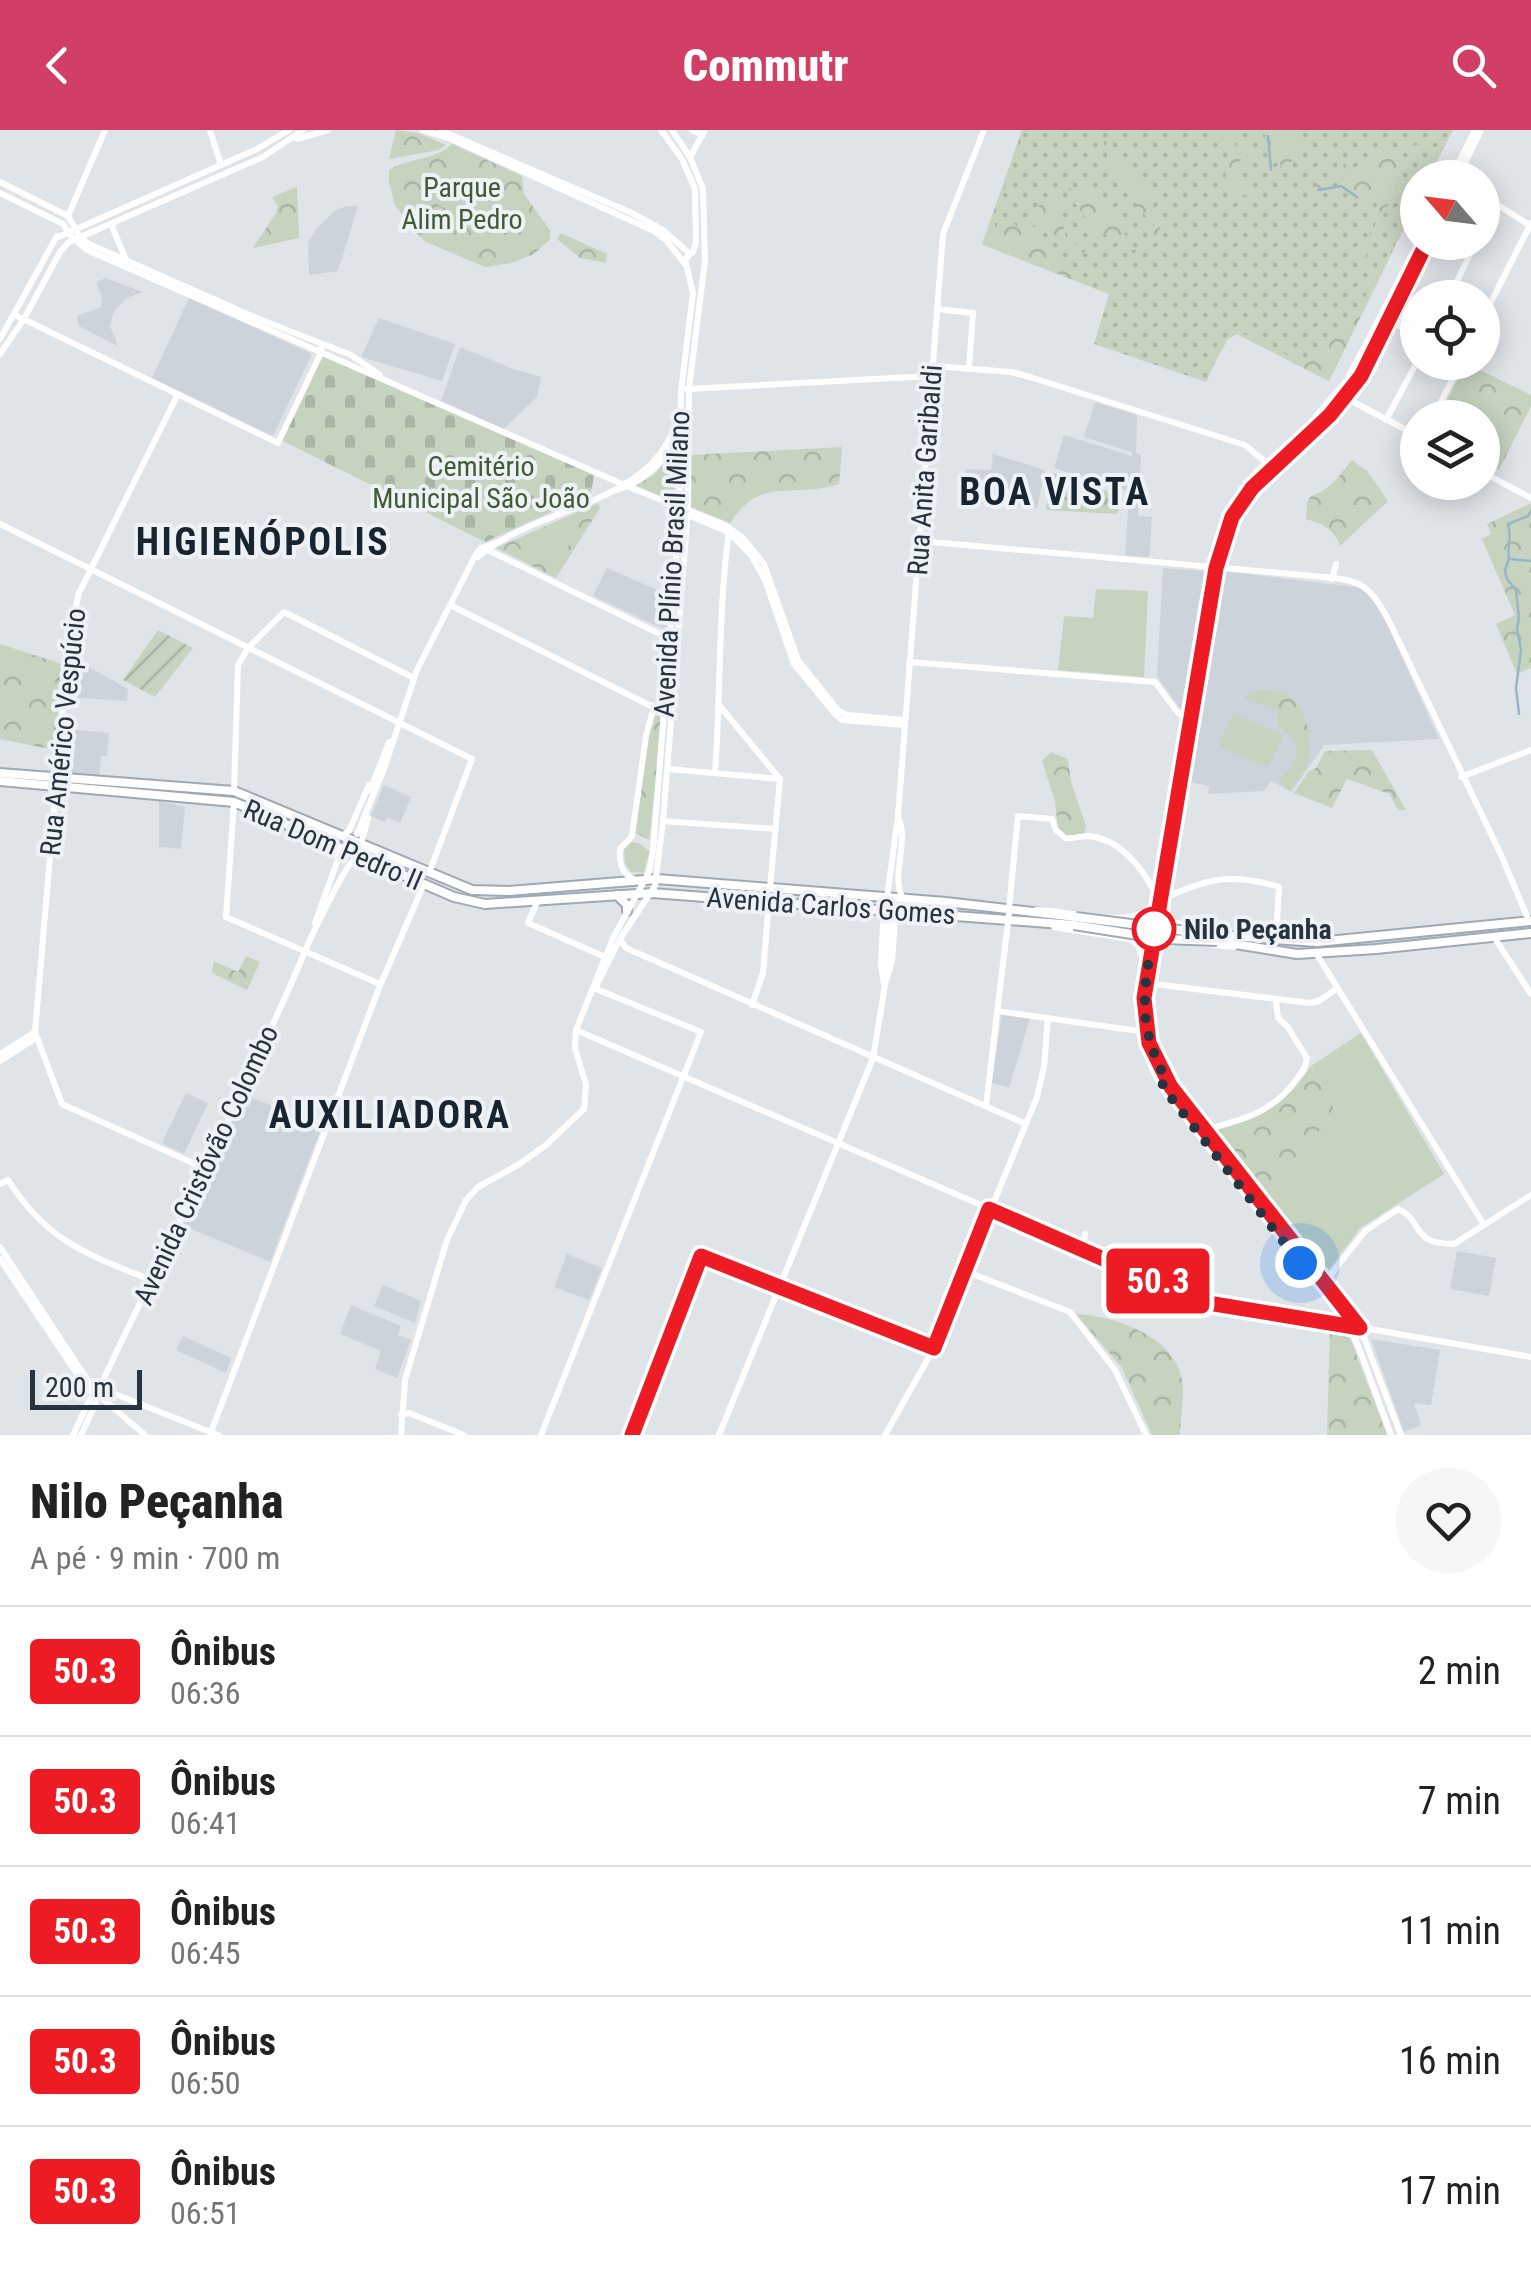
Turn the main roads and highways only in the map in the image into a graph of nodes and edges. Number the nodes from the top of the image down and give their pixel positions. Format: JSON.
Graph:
{"nodes":[{"id":1,"x":0,"y":773,"type":"edge"},
{"id":2,"x":0,"y":782,"type":"edge"},
{"id":3,"x":55,"y":783,"type":"junction"},
{"id":4,"x":484,"y":892,"type":"joint"},
{"id":5,"x":617,"y":894,"type":"junction"},
{"id":6,"x":484,"y":904,"type":"joint"},
{"id":7,"x":627,"y":912,"type":"road end"},
{"id":8,"x":1009,"y":914,"type":"junction"},
{"id":9,"x":1530,"y":921,"type":"edge"},
{"id":10,"x":1531,"y":933,"type":"edge"},
{"id":11,"x":1218,"y":938,"type":"junction"}],
"edges":[{"from":1,"to":3,"type":"main road","name":"Rua Dom Pedro II"},
{"from":2,"to":3,"type":"main road","name":"Rua Dom Pedro II"},
{"from":3,"to":4,"type":"main road","name":"Rua Dom Pedro II"},
{"from":3,"to":6,"type":"main road","name":"Rua Dom Pedro II"},
{"from":4,"to":8,"type":"main road","name":"Avenida Carlos Gomes"},
{"from":5,"to":6,"type":"main road","name":"Avenida Carlos Gomes"},
{"from":5,"to":7,"type":"main road"},
{"from":5,"to":8,"type":"main road","name":"Avenida Carlos Gomes"},
{"from":8,"to":11,"type":"main road","name":"Avenida Carlos Gomes","bridge":true},
{"from":9,"to":11,"type":"main road","name":"Avenida Carlos Gomes"},
{"from":10,"to":11,"type":"main road","name":"Avenida Carlos Gomes"}]}
